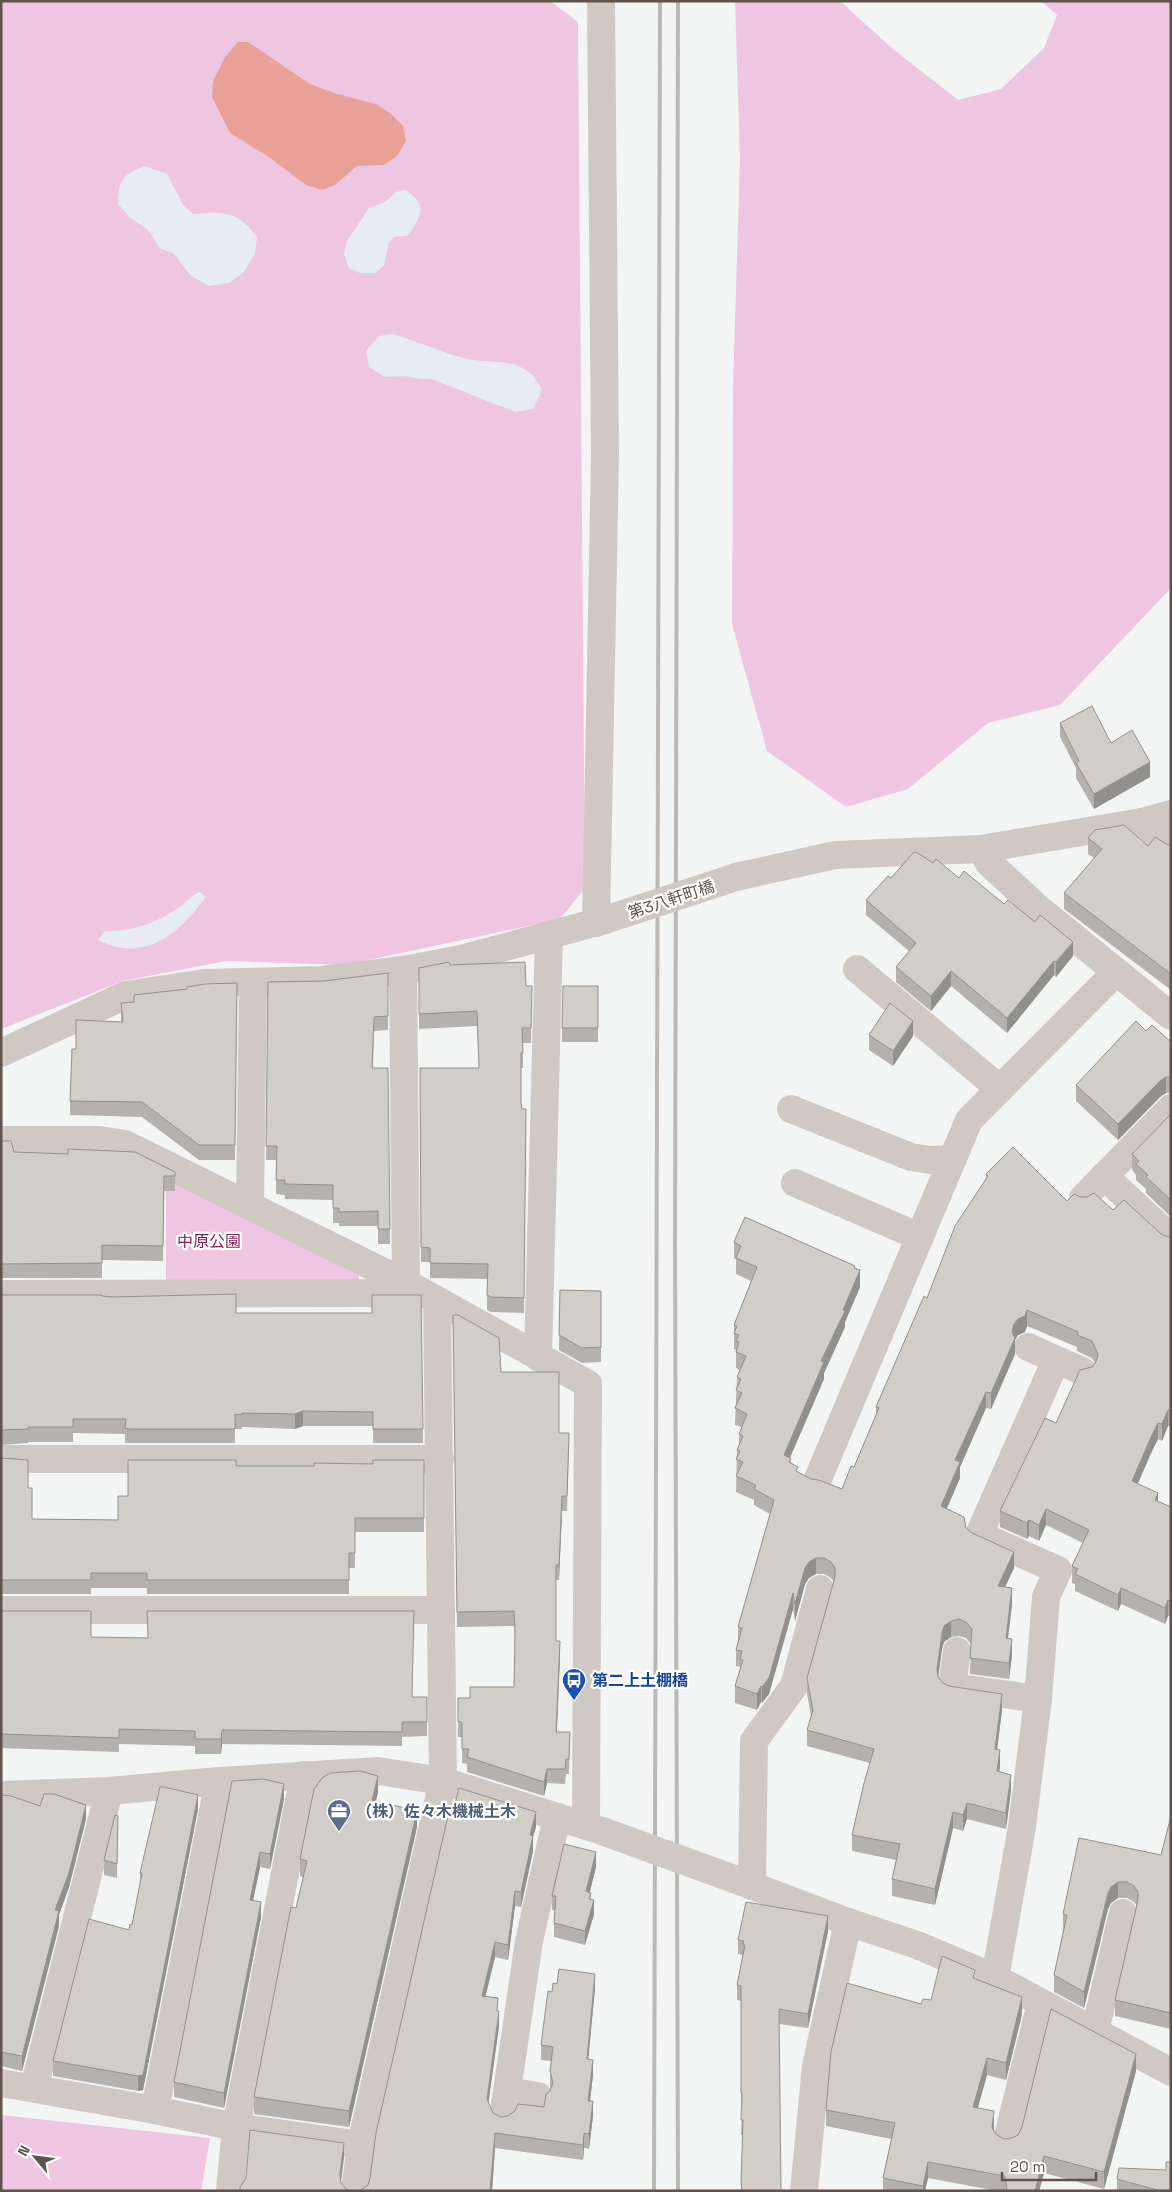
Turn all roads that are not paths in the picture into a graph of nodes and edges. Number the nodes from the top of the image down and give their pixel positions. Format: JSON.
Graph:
{"nodes":[{"id":1,"x":601,"y":1,"type":"edge"},
{"id":2,"x":1171,"y":814,"type":"edge"},
{"id":3,"x":1142,"y":822,"type":"junction"},
{"id":4,"x":1171,"y":846,"type":"edge"},
{"id":5,"x":981,"y":849,"type":"junction"},
{"id":6,"x":601,"y":921,"type":"junction"},
{"id":7,"x":549,"y":935,"type":"junction"},
{"id":8,"x":857,"y":969,"type":"dead end"},
{"id":9,"x":403,"y":970,"type":"junction"},
{"id":10,"x":1116,"y":972,"type":"junction"},
{"id":11,"x":253,"y":982,"type":"junction"},
{"id":12,"x":1171,"y":1016,"type":"edge"},
{"id":13,"x":1,"y":1053,"type":"edge"},
{"id":14,"x":1000,"y":1089,"type":"junction"},
{"id":15,"x":1171,"y":1108,"type":"edge"},
{"id":16,"x":791,"y":1109,"type":"dead end"},
{"id":17,"x":1,"y":1140,"type":"edge"},
{"id":18,"x":953,"y":1159,"type":"junction"},
{"id":19,"x":1104,"y":1176,"type":"junction"},
{"id":20,"x":795,"y":1183,"type":"dead end"},
{"id":21,"x":1084,"y":1198,"type":"edge"},
{"id":22,"x":250,"y":1205,"type":"junction"},
{"id":23,"x":920,"y":1237,"type":"junction"},
{"id":24,"x":1171,"y":1238,"type":"edge"},
{"id":25,"x":406,"y":1283,"type":"junction"},
{"id":26,"x":1,"y":1294,"type":"edge"},
{"id":27,"x":437,"y":1300,"type":"junction"},
{"id":28,"x":1028,"y":1347,"type":"dead end"},
{"id":29,"x":538,"y":1357,"type":"junction"},
{"id":30,"x":1056,"y":1360,"type":"junction"},
{"id":31,"x":1082,"y":1371,"type":"edge"},
{"id":32,"x":1,"y":1459,"type":"edge"},
{"id":33,"x":440,"y":1459,"type":"junction"},
{"id":34,"x":817,"y":1482,"type":"edge"},
{"id":35,"x":820,"y":1589,"type":"dead end"},
{"id":36,"x":1,"y":1610,"type":"edge"},
{"id":37,"x":441,"y":1610,"type":"junction"},
{"id":38,"x":957,"y":1651,"type":"dead end"},
{"id":39,"x":1038,"y":1699,"type":"junction"},
{"id":40,"x":304,"y":1775,"type":"junction"},
{"id":41,"x":219,"y":1781,"type":"junction"},
{"id":42,"x":443,"y":1781,"type":"junction"},
{"id":43,"x":109,"y":1792,"type":"junction"},
{"id":44,"x":1,"y":1795,"type":"edge"},
{"id":45,"x":557,"y":1817,"type":"junction"},
{"id":46,"x":594,"y":1828,"type":"junction"},
{"id":47,"x":743,"y":1883,"type":"junction"},
{"id":48,"x":1123,"y":1913,"type":"dead end"},
{"id":49,"x":848,"y":1922,"type":"junction"},
{"id":50,"x":995,"y":1978,"type":"junction"},
{"id":51,"x":1041,"y":2003,"type":"junction"},
{"id":52,"x":1095,"y":2031,"type":"junction"},
{"id":53,"x":1171,"y":2072,"type":"edge"},
{"id":54,"x":1,"y":2083,"type":"edge"},
{"id":55,"x":34,"y":2088,"type":"junction"},
{"id":56,"x":538,"y":2096,"type":"dead end"},
{"id":57,"x":155,"y":2110,"type":"junction"},
{"id":58,"x":236,"y":2127,"type":"junction"},
{"id":59,"x":1007,"y":2140,"type":"edge"},
{"id":60,"x":361,"y":2145,"type":"junction"},
{"id":61,"x":230,"y":2191,"type":"edge"},
{"id":62,"x":355,"y":2191,"type":"edge"},
{"id":63,"x":804,"y":2191,"type":"edge"}],
"edges":[{"from":1,"to":6,"type":"street"},
{"from":2,"to":3,"type":"street","name":"第3八軒町橋"},
{"from":3,"to":4,"type":"street"},
{"from":3,"to":5,"type":"street","name":"第3八軒町橋"},
{"from":5,"to":6,"type":"street","name":"第3八軒町橋","bridge":true},
{"from":5,"to":10,"type":"street"},
{"from":6,"to":7,"type":"street","name":"第3八軒町橋"},
{"from":7,"to":9,"type":"street","name":"第3八軒町橋"},
{"from":7,"to":29,"type":"street"},
{"from":8,"to":14,"type":"street"},
{"from":9,"to":11,"type":"street","name":"第3八軒町橋"},
{"from":9,"to":25,"type":"street"},
{"from":10,"to":12,"type":"street"},
{"from":10,"to":14,"type":"street"},
{"from":11,"to":13,"type":"street","name":"第3八軒町橋"},
{"from":11,"to":22,"type":"street"},
{"from":14,"to":18,"type":"street"},
{"from":15,"to":19,"type":"street"},
{"from":16,"to":18,"type":"street"},
{"from":17,"to":22,"type":"street"},
{"from":18,"to":23,"type":"street"},
{"from":19,"to":21,"type":"street"},
{"from":19,"to":24,"type":"street"},
{"from":20,"to":23,"type":"street"},
{"from":22,"to":25,"type":"street"},
{"from":23,"to":34,"type":"street"},
{"from":25,"to":26,"type":"street"},
{"from":25,"to":27,"type":"street"},
{"from":27,"to":29,"type":"street"},
{"from":27,"to":33,"type":"street"},
{"from":28,"to":30,"type":"street"},
{"from":29,"to":46,"type":"street"},
{"from":30,"to":31,"type":"street"},
{"from":30,"to":39,"type":"street"},
{"from":32,"to":33,"type":"street"},
{"from":33,"to":37,"type":"street"},
{"from":35,"to":47,"type":"street"},
{"from":36,"to":37,"type":"street"},
{"from":37,"to":42,"type":"street"},
{"from":38,"to":39,"type":"street"},
{"from":39,"to":50,"type":"street"},
{"from":40,"to":41,"type":"street"},
{"from":40,"to":42,"type":"street"},
{"from":40,"to":58,"type":"street"},
{"from":41,"to":43,"type":"street"},
{"from":41,"to":57,"type":"street"},
{"from":42,"to":45,"type":"street"},
{"from":42,"to":60,"type":"street"},
{"from":43,"to":44,"type":"street"},
{"from":43,"to":55,"type":"street"},
{"from":45,"to":46,"type":"street"},
{"from":45,"to":56,"type":"street"},
{"from":46,"to":47,"type":"street","bridge":true},
{"from":47,"to":49,"type":"street"},
{"from":48,"to":52,"type":"street"},
{"from":49,"to":50,"type":"street"},
{"from":49,"to":63,"type":"street"},
{"from":50,"to":51,"type":"street"},
{"from":51,"to":52,"type":"street"},
{"from":51,"to":59,"type":"street"},
{"from":52,"to":53,"type":"street"},
{"from":54,"to":55,"type":"street"},
{"from":55,"to":57,"type":"street"},
{"from":57,"to":58,"type":"street"},
{"from":58,"to":60,"type":"street"},
{"from":58,"to":61,"type":"street"},
{"from":60,"to":62,"type":"street"}]}
